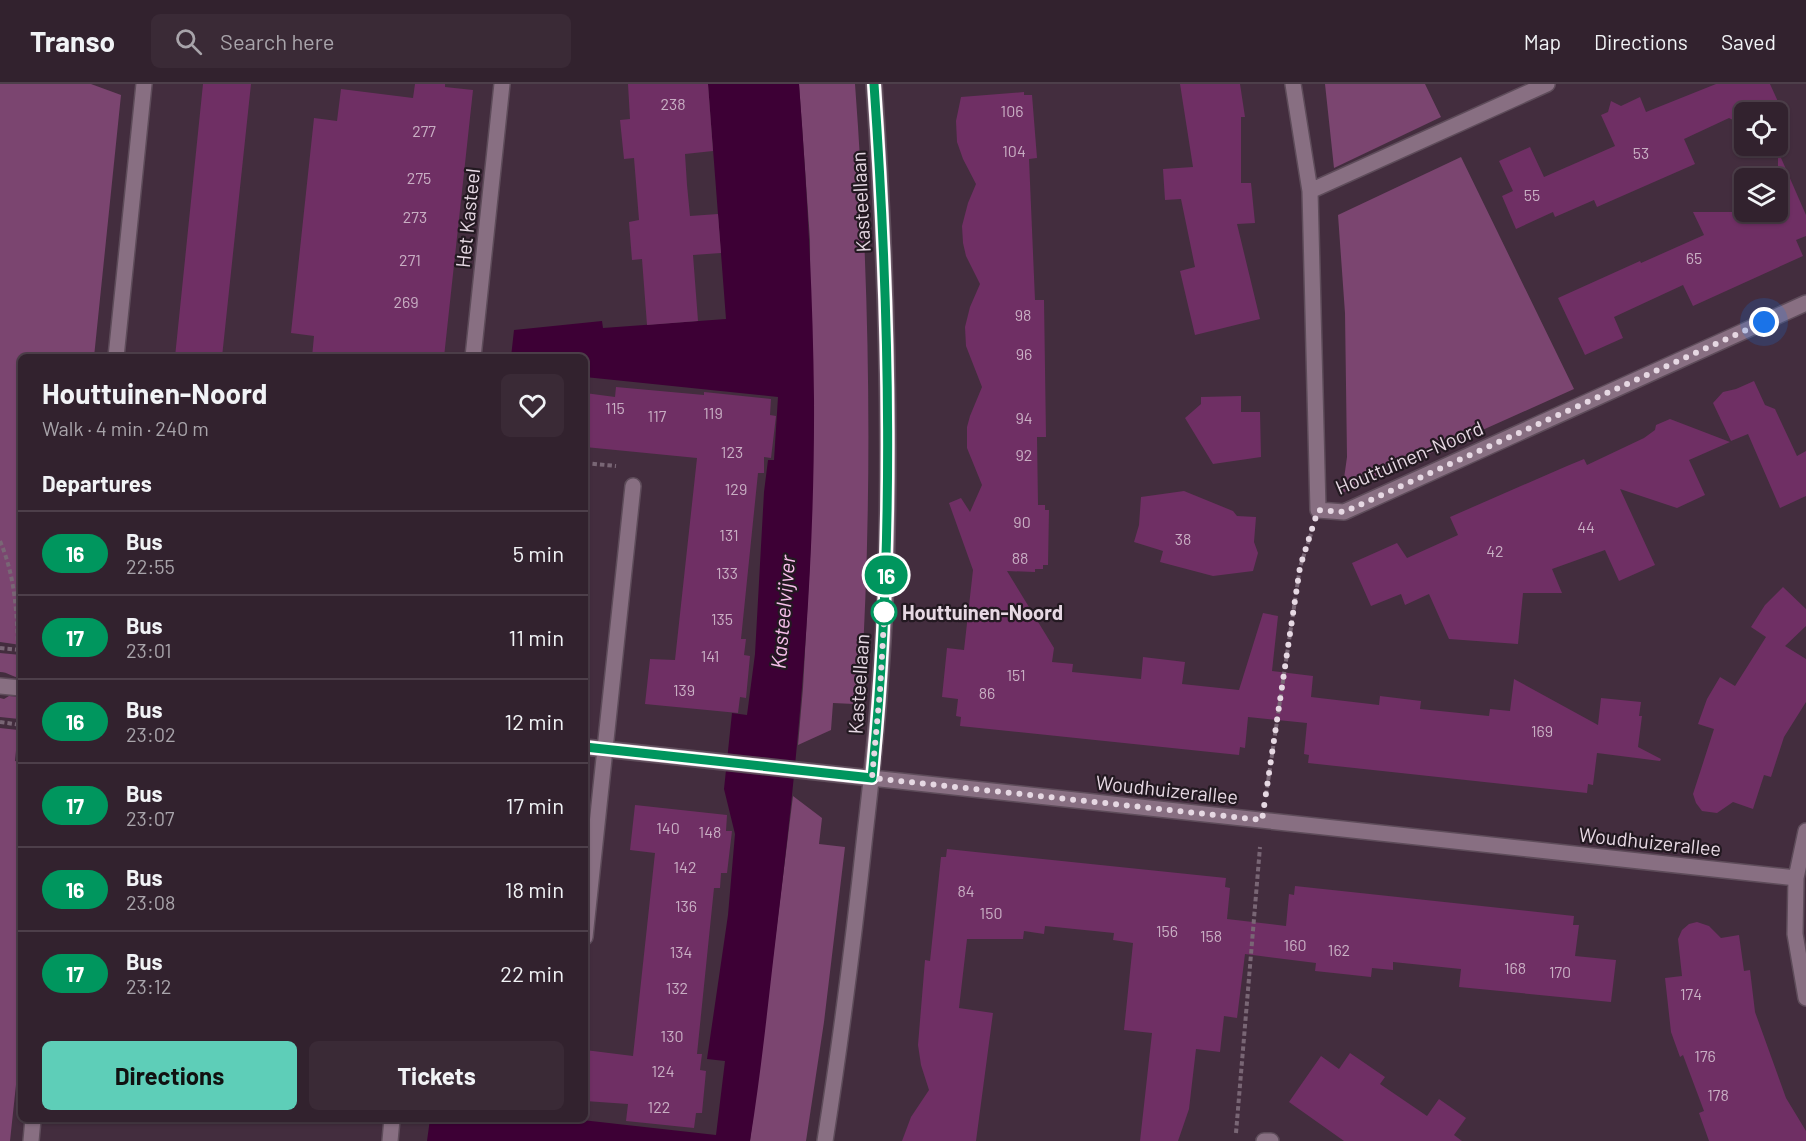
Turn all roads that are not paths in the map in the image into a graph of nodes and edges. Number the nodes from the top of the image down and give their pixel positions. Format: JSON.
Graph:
{"nodes":[{"id":1,"x":144,"y":84,"type":"edge"},
{"id":2,"x":502,"y":84,"type":"edge"},
{"id":3,"x":874,"y":84,"type":"edge"},
{"id":4,"x":1293,"y":84,"type":"edge"},
{"id":5,"x":1547,"y":84,"type":"edge"},
{"id":6,"x":1310,"y":191,"type":"junction"},
{"id":7,"x":1806,"y":303,"type":"edge"},
{"id":8,"x":116,"y":354,"type":"edge"},
{"id":9,"x":473,"y":354,"type":"edge"},
{"id":10,"x":633,"y":486,"type":"dead end"},
{"id":11,"x":0,"y":686,"type":"edge"},
{"id":12,"x":18,"y":688,"type":"edge"},
{"id":13,"x":588,"y":747,"type":"edge"},
{"id":14,"x":605,"y":750,"type":"junction"},
{"id":15,"x":872,"y":778,"type":"junction"},
{"id":16,"x":1806,"y":831,"type":"edge"},
{"id":17,"x":1796,"y":878,"type":"junction"},
{"id":18,"x":588,"y":909,"type":"edge"},
{"id":19,"x":1806,"y":998,"type":"edge"},
{"id":20,"x":33,"y":1122,"type":"edge"},
{"id":21,"x":392,"y":1122,"type":"edge"},
{"id":22,"x":31,"y":1141,"type":"edge"},
{"id":23,"x":390,"y":1141,"type":"edge"},
{"id":24,"x":825,"y":1141,"type":"edge"},
{"id":25,"x":1264,"y":1141,"type":"edge"},
{"id":26,"x":1271,"y":1141,"type":"edge"}],
"edges":[{"from":1,"to":8,"type":"street"},
{"from":2,"to":9,"type":"street","name":"Het Kasteel"},
{"from":3,"to":15,"type":"street","name":"Kasteellaan"},
{"from":4,"to":6,"type":"street","name":"Houttuinen-Noord"},
{"from":5,"to":6,"type":"street"},
{"from":6,"to":7,"type":"street","name":"Houttuinen-Noord"},
{"from":10,"to":14,"type":"street"},
{"from":11,"to":12,"type":"street"},
{"from":13,"to":14,"type":"street","name":"Woudhuizerallee"},
{"from":14,"to":15,"type":"street","name":"Woudhuizerallee"},
{"from":14,"to":18,"type":"street"},
{"from":15,"to":17,"type":"street","name":"Woudhuizerallee"},
{"from":15,"to":24,"type":"street","name":"Kasteellaan"},
{"from":16,"to":17,"type":"street"},
{"from":17,"to":19,"type":"street"},
{"from":20,"to":22,"type":"street"},
{"from":21,"to":23,"type":"street"},
{"from":25,"to":26,"type":"street"}]}
